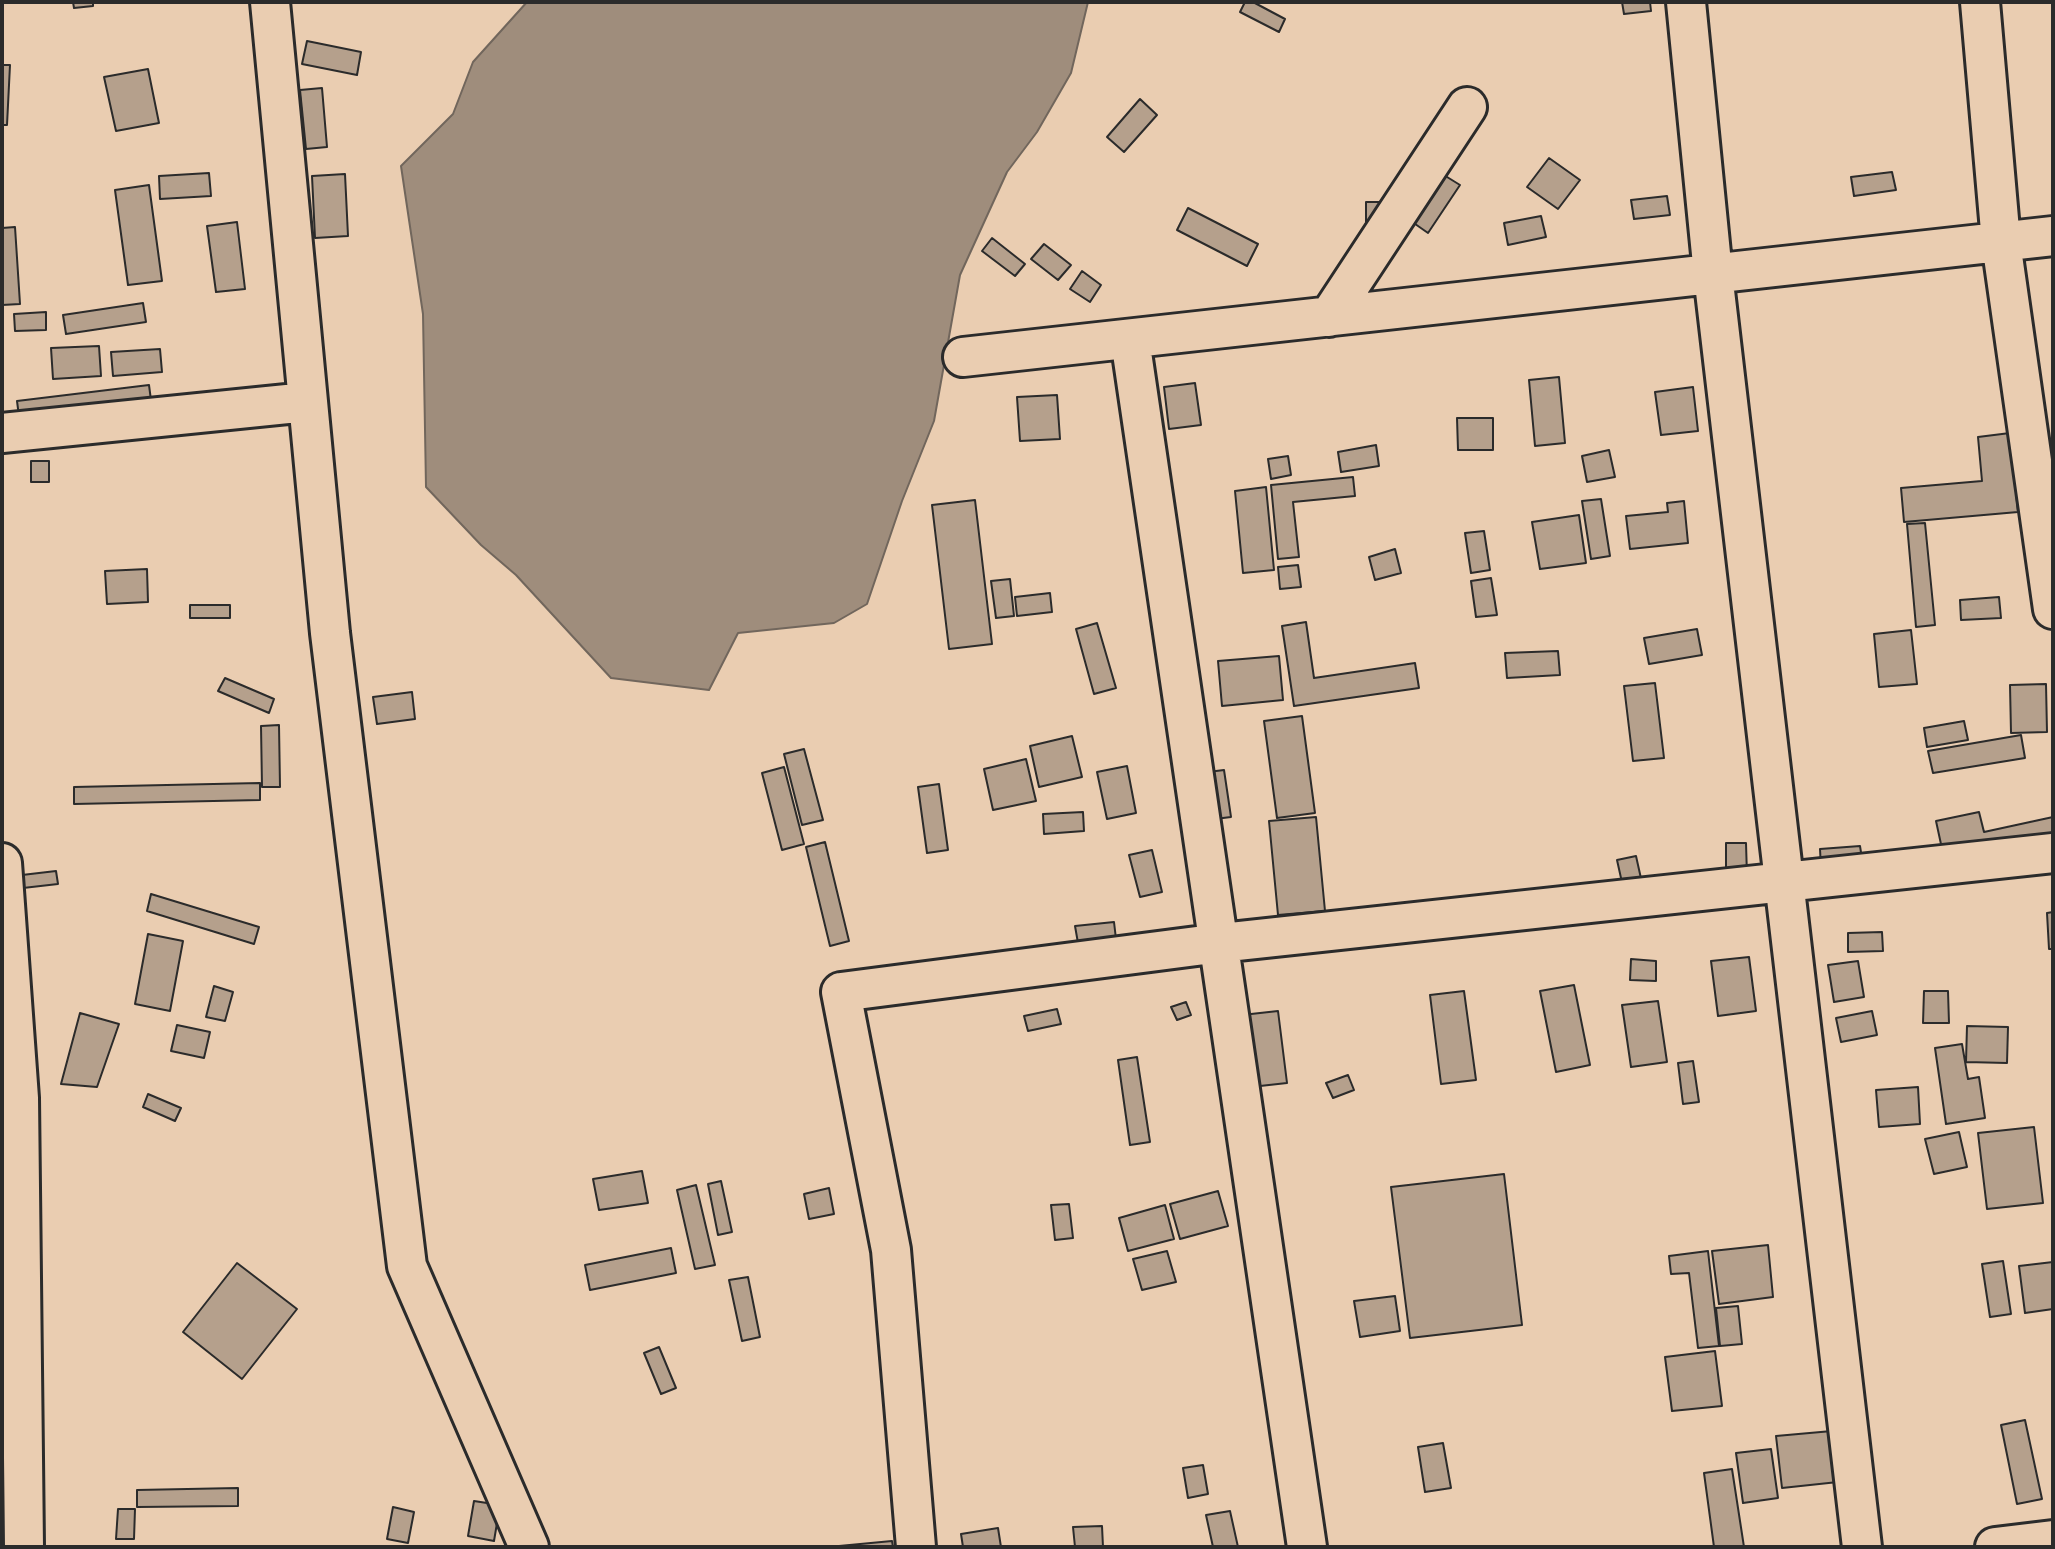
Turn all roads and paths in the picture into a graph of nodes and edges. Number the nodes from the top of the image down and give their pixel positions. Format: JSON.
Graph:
{"nodes":[{"id":1,"x":270,"y":2,"type":"edge"},
{"id":2,"x":1686,"y":2,"type":"edge"},
{"id":3,"x":1980,"y":2,"type":"edge"},
{"id":4,"x":1467,"y":107,"type":"dead end"},
{"id":5,"x":2053,"y":236,"type":"edge"},
{"id":6,"x":2001,"y":242,"type":"junction"},
{"id":7,"x":1713,"y":274,"type":"junction"},
{"id":8,"x":1329,"y":317,"type":"junction"},
{"id":9,"x":1130,"y":339,"type":"junction"},
{"id":10,"x":962,"y":357,"type":"dead end"},
{"id":11,"x":307,"y":402,"type":"junction"},
{"id":12,"x":2,"y":433,"type":"edge"},
{"id":13,"x":2053,"y":609,"type":"edge"},
{"id":14,"x":2053,"y":853,"type":"edge"},
{"id":15,"x":2,"y":863,"type":"edge"},
{"id":16,"x":1784,"y":883,"type":"junction"},
{"id":17,"x":1220,"y":943,"type":"junction"},
{"id":18,"x":2053,"y":1540,"type":"edge"},
{"id":19,"x":24,"y":1547,"type":"edge"},
{"id":20,"x":529,"y":1547,"type":"edge"},
{"id":21,"x":916,"y":1547,"type":"edge"},
{"id":22,"x":1307,"y":1547,"type":"edge"},
{"id":23,"x":1862,"y":1547,"type":"edge"},
{"id":24,"x":1995,"y":1547,"type":"edge"}],
"edges":[{"from":1,"to":11,"type":"street"},
{"from":2,"to":7,"type":"street"},
{"from":3,"to":6,"type":"street"},
{"from":4,"to":8,"type":"street"},
{"from":5,"to":6,"type":"street"},
{"from":6,"to":7,"type":"street"},
{"from":6,"to":13,"type":"street"},
{"from":7,"to":8,"type":"street"},
{"from":7,"to":16,"type":"street"},
{"from":8,"to":9,"type":"street"},
{"from":9,"to":10,"type":"street"},
{"from":9,"to":17,"type":"street"},
{"from":11,"to":12,"type":"street"},
{"from":11,"to":20,"type":"street"},
{"from":14,"to":16,"type":"street"},
{"from":15,"to":19,"type":"street"},
{"from":16,"to":17,"type":"street"},
{"from":16,"to":23,"type":"street"},
{"from":17,"to":21,"type":"street"},
{"from":17,"to":22,"type":"street"},
{"from":18,"to":24,"type":"street"}]}
